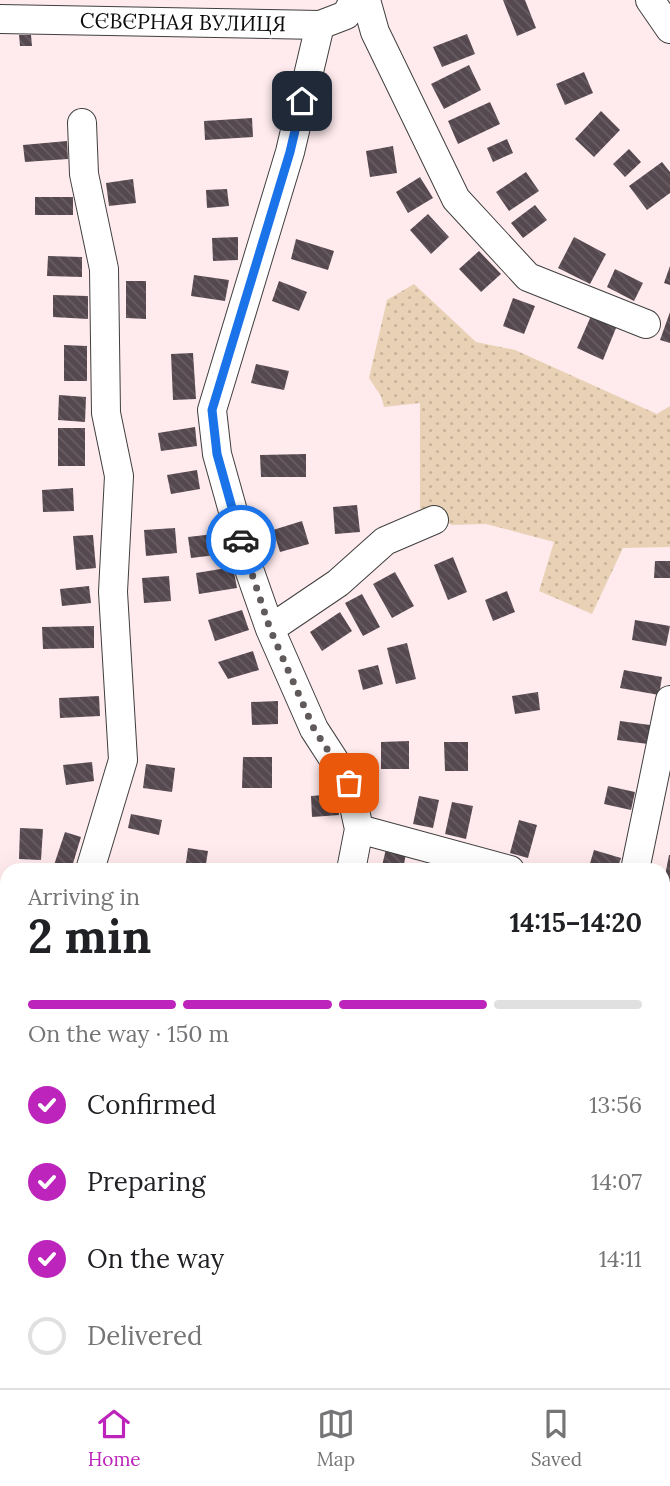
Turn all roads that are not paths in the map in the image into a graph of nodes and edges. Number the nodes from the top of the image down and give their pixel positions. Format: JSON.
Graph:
{"nodes":[{"id":1,"x":354,"y":0,"type":"edge"},
{"id":2,"x":366,"y":0,"type":"edge"},
{"id":3,"x":650,"y":0,"type":"edge"},
{"id":4,"x":0,"y":19,"type":"edge"},
{"id":5,"x":320,"y":25,"type":"junction"},
{"id":6,"x":670,"y":29,"type":"edge"},
{"id":7,"x":82,"y":123,"type":"dead end"},
{"id":8,"x":646,"y":324,"type":"dead end"},
{"id":9,"x":434,"y":520,"type":"dead end"},
{"id":10,"x":270,"y":629,"type":"junction"},
{"id":11,"x":670,"y":700,"type":"edge"},
{"id":12,"x":359,"y":829,"type":"junction"},
{"id":13,"x":92,"y":863,"type":"edge"},
{"id":14,"x":352,"y":863,"type":"edge"},
{"id":15,"x":484,"y":863,"type":"edge"},
{"id":16,"x":636,"y":863,"type":"edge"}],
"edges":[{"from":1,"to":5,"type":"street"},
{"from":2,"to":8,"type":"street"},
{"from":3,"to":6,"type":"street"},
{"from":4,"to":5,"type":"street","name":"СЄВЄРНАЯ ВУЛИЦЯ"},
{"from":5,"to":10,"type":"street"},
{"from":7,"to":13,"type":"street"},
{"from":9,"to":10,"type":"street"},
{"from":10,"to":12,"type":"street"},
{"from":11,"to":16,"type":"street"},
{"from":12,"to":14,"type":"street"},
{"from":12,"to":15,"type":"street"}]}
